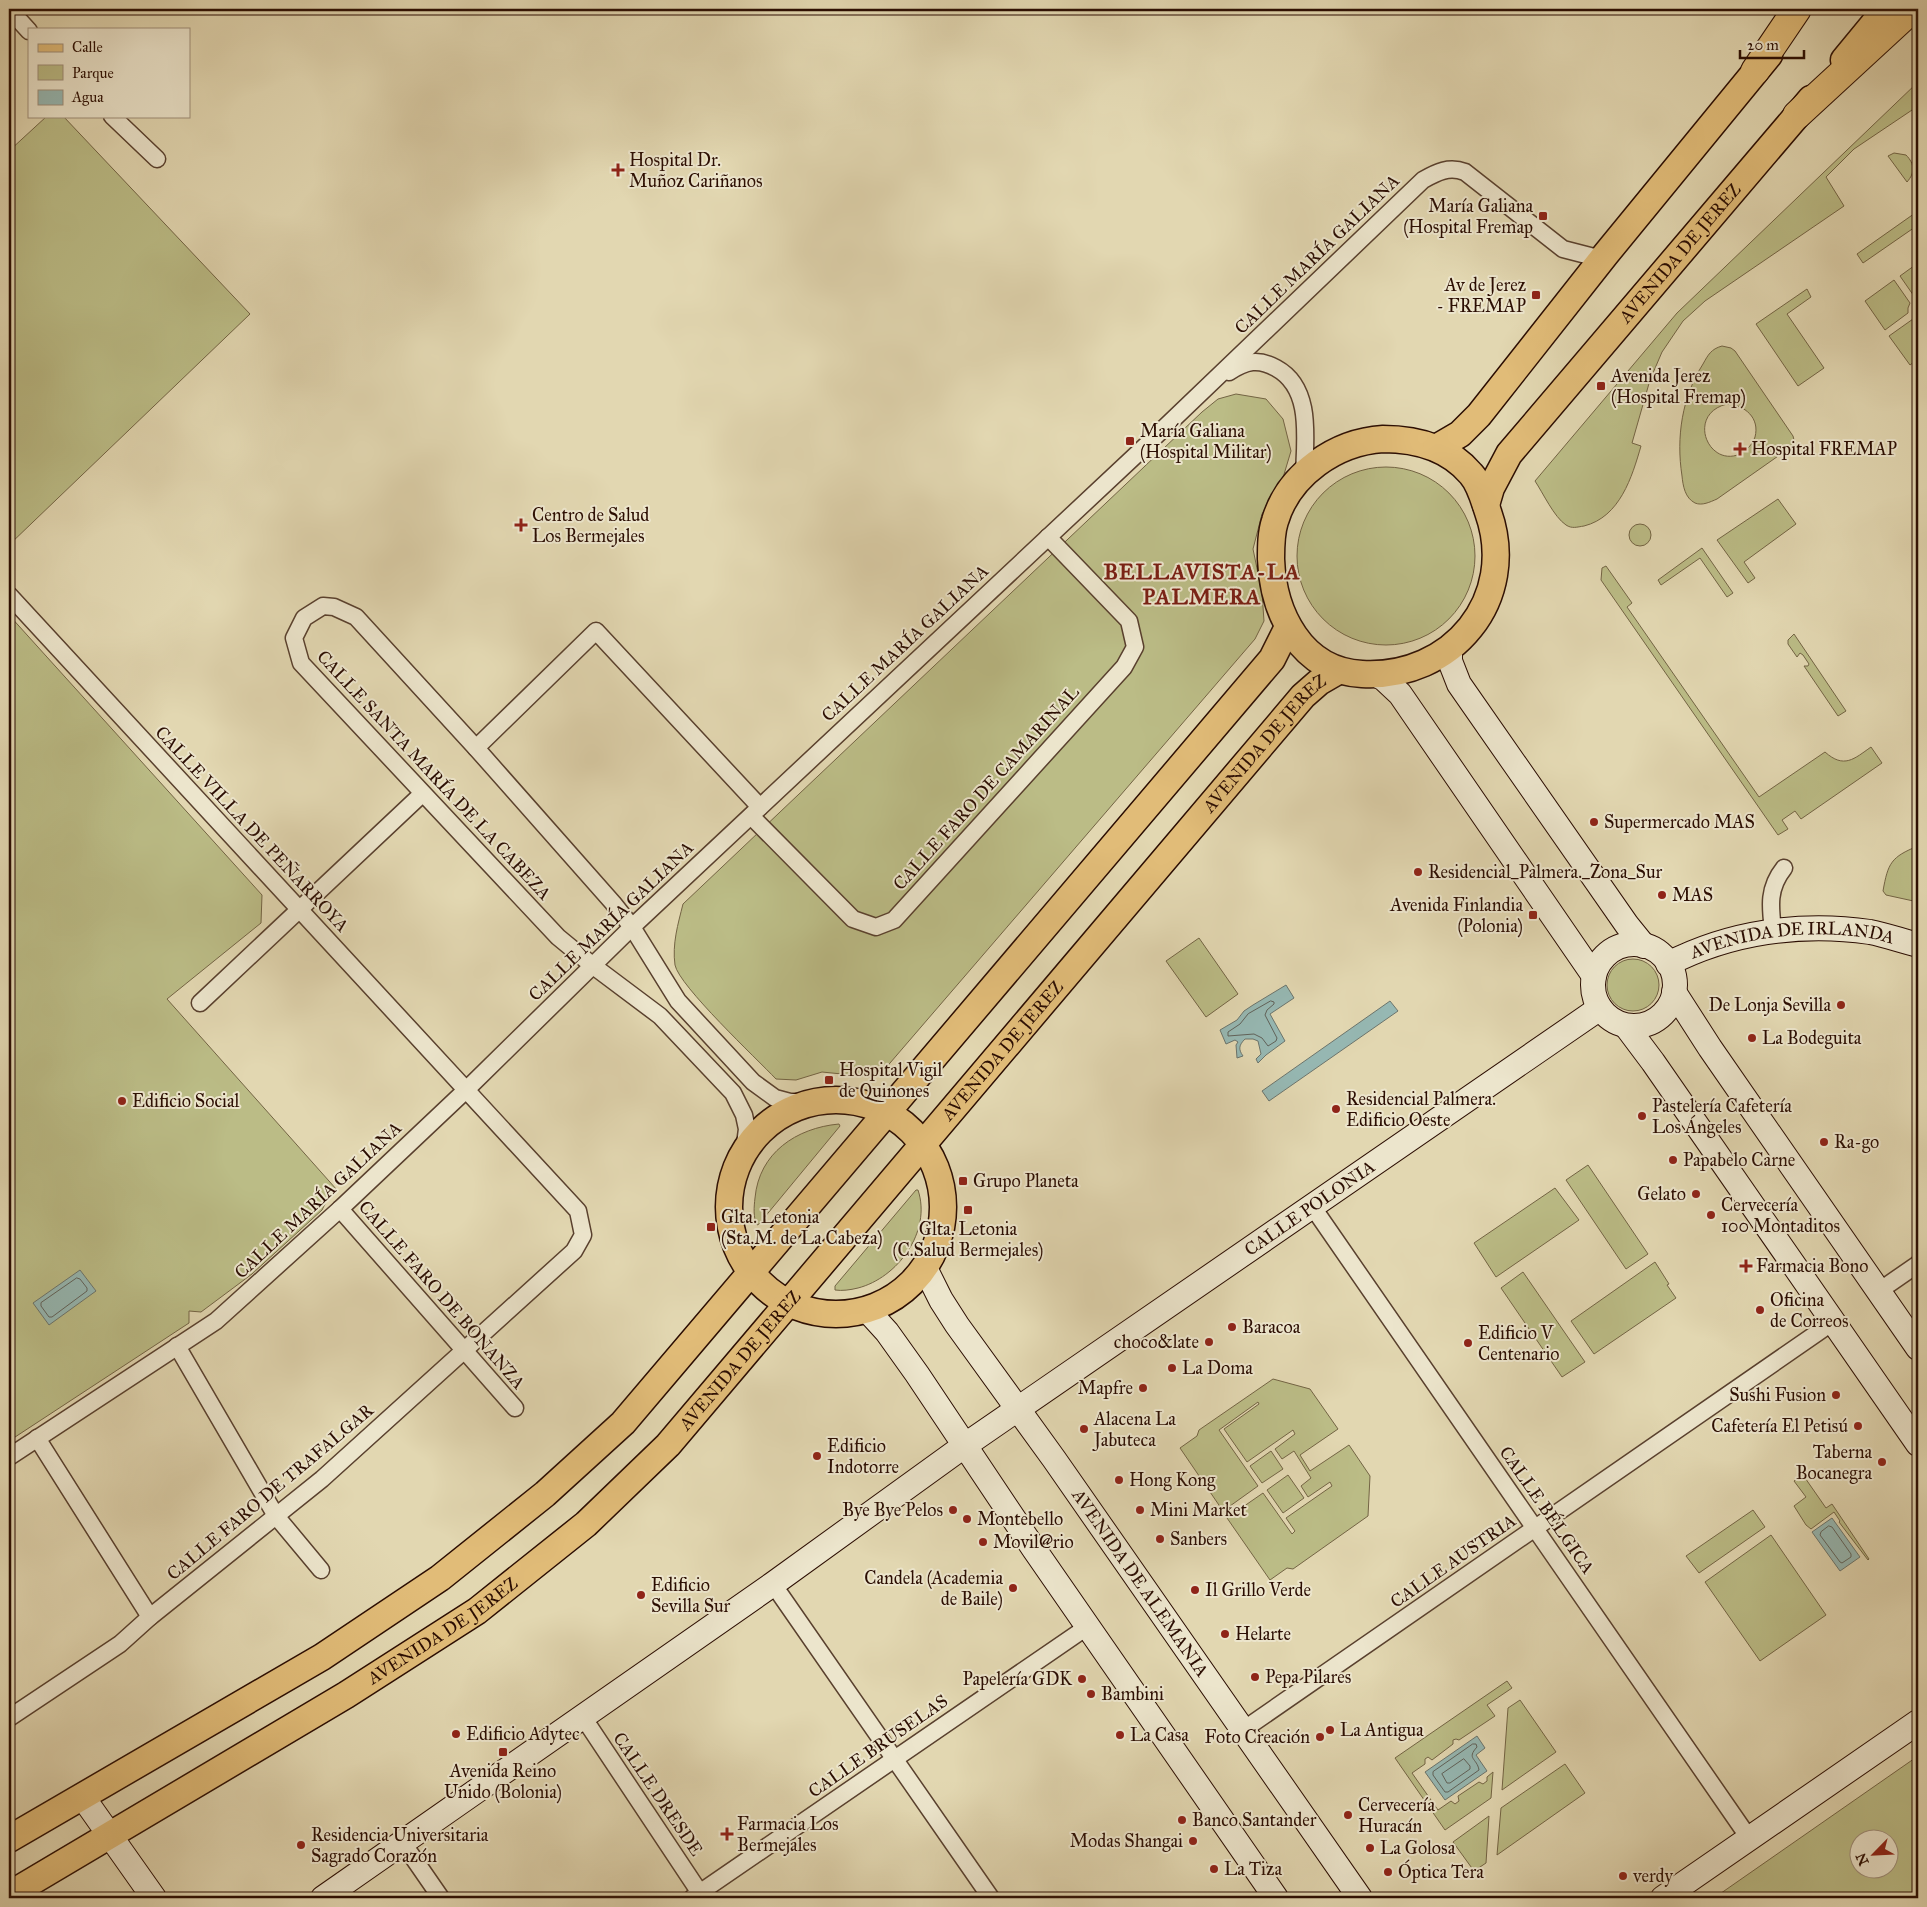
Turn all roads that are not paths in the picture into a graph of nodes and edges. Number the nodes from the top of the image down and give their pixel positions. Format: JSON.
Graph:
{"nodes":[{"id":1,"x":9,"y":9,"type":"edge"},
{"id":2,"x":1797,"y":9,"type":"edge"},
{"id":3,"x":1808,"y":9,"type":"edge"},
{"id":4,"x":1886,"y":9,"type":"edge"},
{"id":5,"x":1912,"y":9,"type":"edge"},
{"id":6,"x":28,"y":29,"type":"edge"},
{"id":7,"x":1755,"y":71,"type":"junction"},
{"id":8,"x":1797,"y":115,"type":"junction"},
{"id":9,"x":114,"y":118,"type":"edge"},
{"id":10,"x":157,"y":159,"type":"dead end"},
{"id":11,"x":1606,"y":254,"type":"junction"},
{"id":12,"x":1214,"y":380,"type":"junction"},
{"id":13,"x":1436,"y":448,"type":"junction"},
{"id":14,"x":1304,"y":474,"type":"junction"},
{"id":15,"x":1486,"y":505,"type":"junction"},
{"id":16,"x":1048,"y":537,"type":"junction"},
{"id":17,"x":9,"y":594,"type":"edge"},
{"id":18,"x":1288,"y":627,"type":"junction"},
{"id":19,"x":1450,"y":650,"type":"junction"},
{"id":20,"x":1338,"y":670,"type":"junction"},
{"id":21,"x":1375,"y":674,"type":"junction"},
{"id":22,"x":476,"y":748,"type":"junction"},
{"id":23,"x":422,"y":794,"type":"junction"},
{"id":24,"x":756,"y":811,"type":"junction"},
{"id":25,"x":1784,"y":868,"type":"dead end"},
{"id":26,"x":299,"y":909,"type":"junction"},
{"id":27,"x":632,"y":927,"type":"junction"},
{"id":28,"x":1773,"y":930,"type":"junction"},
{"id":29,"x":1644,"y":946,"type":"junction"},
{"id":30,"x":1918,"y":946,"type":"edge"},
{"id":31,"x":1668,"y":964,"type":"junction"},
{"id":32,"x":592,"y":965,"type":"junction"},
{"id":33,"x":1594,"y":976,"type":"junction"},
{"id":34,"x":1674,"y":992,"type":"junction"},
{"id":35,"x":200,"y":1003,"type":"dead end"},
{"id":36,"x":1600,"y":1008,"type":"junction"},
{"id":37,"x":1626,"y":1026,"type":"junction"},
{"id":38,"x":466,"y":1090,"type":"junction"},
{"id":39,"x":812,"y":1102,"type":"junction"},
{"id":40,"x":888,"y":1112,"type":"junction"},
{"id":41,"x":924,"y":1144,"type":"junction"},
{"id":42,"x":741,"y":1157,"type":"junction"},
{"id":43,"x":1312,"y":1206,"type":"junction"},
{"id":44,"x":340,"y":1209,"type":"junction"},
{"id":45,"x":583,"y":1235,"type":"joint"},
{"id":46,"x":1918,"y":1264,"type":"edge"},
{"id":47,"x":925,"y":1268,"type":"junction"},
{"id":48,"x":752,"y":1272,"type":"junction"},
{"id":49,"x":1879,"y":1291,"type":"junction"},
{"id":50,"x":788,"y":1303,"type":"junction"},
{"id":51,"x":867,"y":1310,"type":"junction"},
{"id":52,"x":1834,"y":1322,"type":"junction"},
{"id":53,"x":177,"y":1346,"type":"junction"},
{"id":54,"x":1918,"y":1348,"type":"edge"},
{"id":55,"x":463,"y":1351,"type":"junction"},
{"id":56,"x":515,"y":1408,"type":"dead end"},
{"id":57,"x":1019,"y":1410,"type":"junction"},
{"id":58,"x":38,"y":1438,"type":"junction"},
{"id":59,"x":1918,"y":1444,"type":"edge"},
{"id":60,"x":964,"y":1446,"type":"junction"},
{"id":61,"x":9,"y":1457,"type":"edge"},
{"id":62,"x":276,"y":1516,"type":"junction"},
{"id":63,"x":1535,"y":1528,"type":"junction"},
{"id":64,"x":321,"y":1570,"type":"dead end"},
{"id":65,"x":773,"y":1584,"type":"junction"},
{"id":66,"x":150,"y":1617,"type":"junction"},
{"id":67,"x":1087,"y":1627,"type":"junction"},
{"id":68,"x":583,"y":1717,"type":"junction"},
{"id":69,"x":9,"y":1718,"type":"edge"},
{"id":70,"x":1918,"y":1722,"type":"edge"},
{"id":71,"x":1243,"y":1730,"type":"junction"},
{"id":72,"x":894,"y":1759,"type":"junction"},
{"id":73,"x":82,"y":1796,"type":"junction"},
{"id":74,"x":110,"y":1835,"type":"junction"},
{"id":75,"x":1749,"y":1838,"type":"junction"},
{"id":76,"x":9,"y":1839,"type":"edge"},
{"id":77,"x":403,"y":1843,"type":"junction"},
{"id":78,"x":9,"y":1895,"type":"edge"},
{"id":79,"x":696,"y":1896,"type":"edge"},
{"id":80,"x":154,"y":1898,"type":"edge"},
{"id":81,"x":323,"y":1898,"type":"edge"},
{"id":82,"x":441,"y":1898,"type":"edge"},
{"id":83,"x":991,"y":1898,"type":"edge"},
{"id":84,"x":1276,"y":1898,"type":"edge"},
{"id":85,"x":1360,"y":1898,"type":"edge"},
{"id":86,"x":1663,"y":1898,"type":"edge"}],
"edges":[{"from":1,"to":6,"type":"street"},
{"from":2,"to":7,"type":"highway"},
{"from":3,"to":7,"type":"main road"},
{"from":4,"to":8,"type":"main road","name":"AVENIDA DE JEREZ"},
{"from":5,"to":8,"type":"highway"},
{"from":7,"to":11,"type":"main road"},
{"from":8,"to":15,"type":"main road","name":"AVENIDA DE JEREZ"},
{"from":9,"to":10,"type":"street"},
{"from":11,"to":12,"type":"street","name":"CALLE MARÍA GALIANA"},
{"from":11,"to":13,"type":"main road"},
{"from":12,"to":14,"type":"street","name":"CALLE MARÍA GALIANA"},
{"from":12,"to":16,"type":"street","name":"CALLE MARÍA GALIANA"},
{"from":13,"to":14,"type":"main road"},
{"from":13,"to":15,"type":"main road"},
{"from":14,"to":18,"type":"main road"},
{"from":15,"to":19,"type":"main road"},
{"from":16,"to":24,"type":"street","name":"CALLE MARÍA GALIANA"},
{"from":16,"to":24,"type":"street","name":"CALLE FARO DE CAMARINAL"},
{"from":17,"to":26,"type":"street","name":"CALLE VILLA DE PEÑARROYA"},
{"from":18,"to":20,"type":"main road"},
{"from":18,"to":40,"type":"main road"},
{"from":19,"to":21,"type":"main road"},
{"from":19,"to":29,"type":"main road"},
{"from":20,"to":21,"type":"main road"},
{"from":20,"to":41,"type":"main road","name":"AVENIDA DE JEREZ"},
{"from":21,"to":33,"type":"main road"},
{"from":22,"to":23,"type":"street","name":"CALLE SANTA MARÍA DE LA CABEZA"},
{"from":22,"to":24,"type":"street","name":"CALLE FARO DE CAMARINAL"},
{"from":22,"to":27,"type":"street","name":"CALLE SANTA MARÍA DE LA CABEZA"},
{"from":23,"to":26,"type":"street"},
{"from":23,"to":32,"type":"street","name":"CALLE SANTA MARÍA DE LA CABEZA"},
{"from":24,"to":27,"type":"street","name":"CALLE MARÍA GALIANA"},
{"from":25,"to":28,"type":"street"},
{"from":26,"to":35,"type":"street"},
{"from":26,"to":38,"type":"street","name":"CALLE VILLA DE PEÑARROYA"},
{"from":27,"to":32,"type":"street","name":"CALLE MARÍA GALIANA"},
{"from":27,"to":39,"type":"street","name":"CALLE SANTA MARÍA DE LA CABEZA"},
{"from":28,"to":30,"type":"main road","name":"AVENIDA DE IRLANDA"},
{"from":28,"to":31,"type":"main road","name":"AVENIDA DE IRLANDA"},
{"from":29,"to":31,"type":"main road"},
{"from":29,"to":33,"type":"main road"},
{"from":31,"to":34,"type":"main road"},
{"from":32,"to":38,"type":"street","name":"CALLE MARÍA GALIANA"},
{"from":32,"to":42,"type":"street","name":"CALLE SANTA MARÍA DE LA CABEZA"},
{"from":33,"to":36,"type":"main road"},
{"from":34,"to":37,"type":"main road"},
{"from":34,"to":49,"type":"main road"},
{"from":36,"to":37,"type":"main road"},
{"from":36,"to":43,"type":"main road","name":"CALLE POLONIA"},
{"from":37,"to":52,"type":"main road"},
{"from":38,"to":44,"type":"street","name":"CALLE MARÍA GALIANA"},
{"from":38,"to":45,"type":"street","name":"CALLE VILLA DE PEÑARROYA"},
{"from":39,"to":40,"type":"main road"},
{"from":39,"to":42,"type":"main road"},
{"from":40,"to":41,"type":"main road"},
{"from":40,"to":48,"type":"main road"},
{"from":41,"to":47,"type":"main road"},
{"from":41,"to":50,"type":"main road","name":"AVENIDA DE JEREZ"},
{"from":42,"to":48,"type":"main road"},
{"from":43,"to":57,"type":"main road","name":"CALLE POLONIA"},
{"from":43,"to":63,"type":"street","name":"CALLE BÉLGICA"},
{"from":44,"to":53,"type":"street","name":"CALLE MARÍA GALIANA"},
{"from":44,"to":55,"type":"street","name":"CALLE FARO DE BONANZA"},
{"from":45,"to":55,"type":"street","name":"CALLE FARO DE TRAFALGAR"},
{"from":46,"to":49,"type":"street"},
{"from":47,"to":51,"type":"main road"},
{"from":47,"to":57,"type":"main road","name":"AVENIDA DE ALEMANIA"},
{"from":48,"to":50,"type":"main road"},
{"from":48,"to":73,"type":"main road"},
{"from":49,"to":54,"type":"main road"},
{"from":50,"to":51,"type":"main road"},
{"from":50,"to":74,"type":"main road","name":"AVENIDA DE JEREZ"},
{"from":51,"to":60,"type":"main road"},
{"from":52,"to":59,"type":"main road"},
{"from":52,"to":63,"type":"street","name":"CALLE AUSTRIA"},
{"from":53,"to":58,"type":"street","name":"CALLE MARÍA GALIANA"},
{"from":53,"to":62,"type":"street"},
{"from":55,"to":56,"type":"street","name":"CALLE FARO DE BONANZA"},
{"from":55,"to":62,"type":"street","name":"CALLE FARO DE TRAFALGAR"},
{"from":57,"to":60,"type":"main road","name":"CALLE POLONIA"},
{"from":57,"to":71,"type":"main road","name":"AVENIDA DE ALEMANIA"},
{"from":58,"to":61,"type":"street","name":"CALLE MARÍA GALIANA"},
{"from":58,"to":66,"type":"street"},
{"from":60,"to":65,"type":"main road","name":"CALLE POLONIA"},
{"from":60,"to":67,"type":"main road"},
{"from":62,"to":64,"type":"street"},
{"from":62,"to":66,"type":"street","name":"CALLE FARO DE TRAFALGAR"},
{"from":63,"to":71,"type":"street","name":"CALLE AUSTRIA"},
{"from":63,"to":75,"type":"street","name":"CALLE BÉLGICA"},
{"from":65,"to":68,"type":"main road","name":"CALLE POLONIA"},
{"from":65,"to":72,"type":"street"},
{"from":66,"to":69,"type":"street","name":"CALLE FARO DE TRAFALGAR"},
{"from":67,"to":72,"type":"street","name":"CALLE BRUSELAS"},
{"from":67,"to":84,"type":"main road"},
{"from":68,"to":77,"type":"main road","name":"CALLE POLONIA"},
{"from":68,"to":79,"type":"street","name":"CALLE DRESDE"},
{"from":70,"to":75,"type":"main road"},
{"from":71,"to":85,"type":"main road","name":"AVENIDA DE ALEMANIA"},
{"from":72,"to":79,"type":"street","name":"CALLE BRUSELAS"},
{"from":72,"to":83,"type":"street"},
{"from":73,"to":74,"type":"main road"},
{"from":73,"to":76,"type":"main road"},
{"from":74,"to":78,"type":"main road","name":"AVENIDA DE JEREZ"},
{"from":74,"to":80,"type":"main road"},
{"from":75,"to":86,"type":"main road"},
{"from":77,"to":81,"type":"main road","name":"CALLE POLONIA"},
{"from":77,"to":82,"type":"street"}]}
